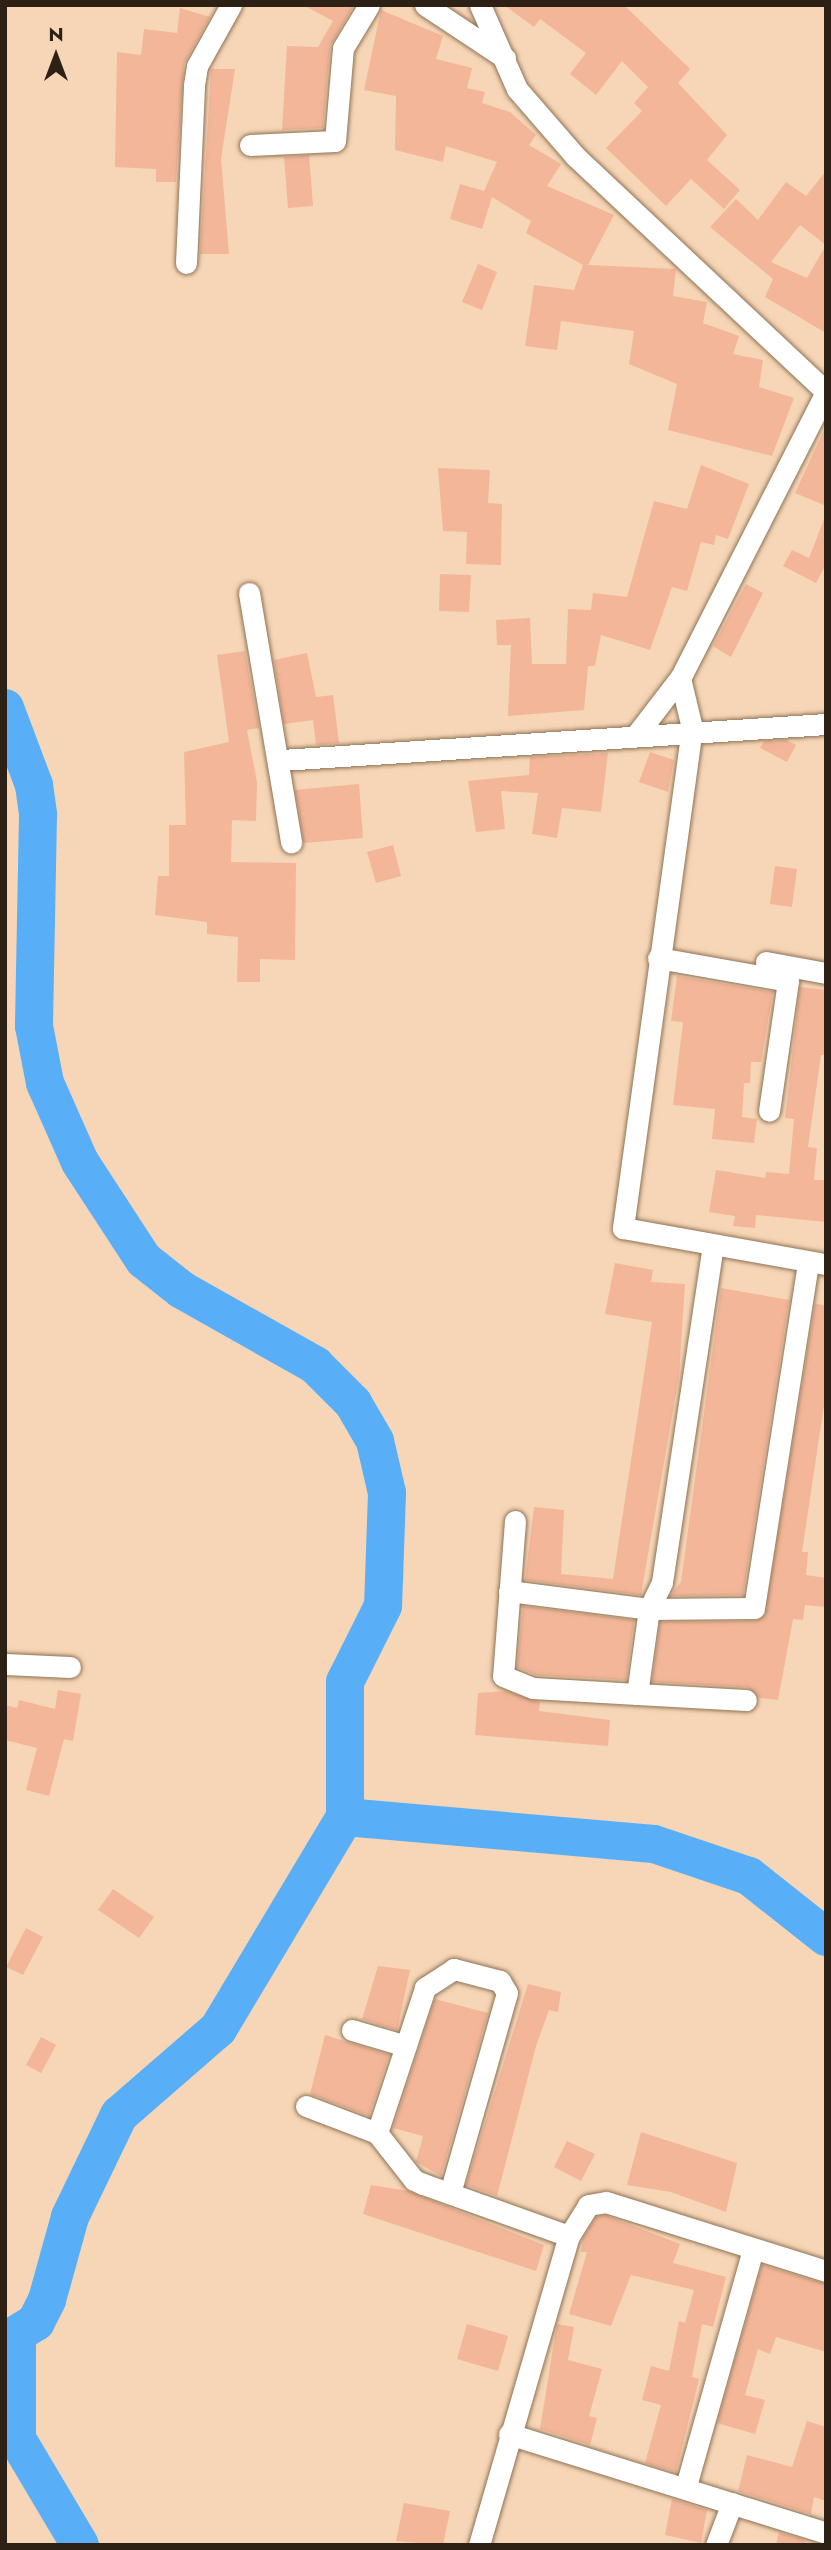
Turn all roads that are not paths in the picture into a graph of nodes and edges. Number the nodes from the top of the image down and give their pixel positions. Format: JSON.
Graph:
{"nodes":[{"id":1,"x":230,"y":5,"type":"edge"},
{"id":2,"x":369,"y":5,"type":"edge"},
{"id":3,"x":425,"y":5,"type":"edge"},
{"id":4,"x":480,"y":5,"type":"edge"},
{"id":5,"x":508,"y":60,"type":"junction"},
{"id":6,"x":250,"y":145,"type":"dead end"},
{"id":7,"x":186,"y":263,"type":"dead end"},
{"id":8,"x":826,"y":392,"type":"edge"},
{"id":9,"x":249,"y":593,"type":"dead end"},
{"id":10,"x":680,"y":678,"type":"junction"},
{"id":11,"x":826,"y":724,"type":"edge"},
{"id":12,"x":692,"y":728,"type":"junction"},
{"id":13,"x":637,"y":734,"type":"junction"},
{"id":14,"x":282,"y":760,"type":"junction"},
{"id":15,"x":292,"y":842,"type":"dead end"},
{"id":16,"x":660,"y":951,"type":"junction"},
{"id":17,"x":826,"y":973,"type":"edge"},
{"id":18,"x":769,"y":1111,"type":"dead end"},
{"id":19,"x":713,"y":1245,"type":"junction"},
{"id":20,"x":817,"y":1263,"type":"edge"},
{"id":21,"x":514,"y":1521,"type":"dead end"},
{"id":22,"x":509,"y":1591,"type":"junction"},
{"id":23,"x":649,"y":1609,"type":"junction"},
{"id":24,"x":5,"y":1664,"type":"edge"},
{"id":25,"x":70,"y":1667,"type":"dead end"},
{"id":26,"x":637,"y":1694,"type":"junction"},
{"id":27,"x":746,"y":1700,"type":"dead end"},
{"id":28,"x":352,"y":2030,"type":"dead end"},
{"id":29,"x":406,"y":2046,"type":"junction"},
{"id":30,"x":306,"y":2106,"type":"dead end"},
{"id":31,"x":377,"y":2133,"type":"junction"},
{"id":32,"x":450,"y":2193,"type":"junction"},
{"id":33,"x":569,"y":2236,"type":"junction"},
{"id":34,"x":753,"y":2249,"type":"junction"},
{"id":35,"x":826,"y":2271,"type":"edge"},
{"id":36,"x":509,"y":2434,"type":"junction"},
{"id":37,"x":686,"y":2486,"type":"junction"},
{"id":38,"x":732,"y":2503,"type":"junction"},
{"id":39,"x":826,"y":2533,"type":"edge"},
{"id":40,"x":479,"y":2545,"type":"edge"},
{"id":41,"x":716,"y":2545,"type":"edge"}],
"edges":[{"from":1,"to":7,"type":"street"},
{"from":2,"to":6,"type":"street"},
{"from":3,"to":5,"type":"street"},
{"from":4,"to":5,"type":"street"},
{"from":5,"to":8,"type":"street"},
{"from":8,"to":10,"type":"street"},
{"from":9,"to":14,"type":"street"},
{"from":10,"to":12,"type":"street"},
{"from":10,"to":13,"type":"street"},
{"from":11,"to":12,"type":"street"},
{"from":12,"to":13,"type":"street"},
{"from":12,"to":16,"type":"street"},
{"from":13,"to":14,"type":"street"},
{"from":14,"to":15,"type":"street"},
{"from":16,"to":17,"type":"street"},
{"from":16,"to":18,"type":"street"},
{"from":16,"to":19,"type":"street"},
{"from":19,"to":20,"type":"street"},
{"from":19,"to":23,"type":"street"},
{"from":20,"to":23,"type":"street"},
{"from":21,"to":22,"type":"street"},
{"from":22,"to":23,"type":"street"},
{"from":22,"to":26,"type":"street"},
{"from":23,"to":26,"type":"street"},
{"from":24,"to":25,"type":"street"},
{"from":26,"to":27,"type":"street"},
{"from":28,"to":29,"type":"street"},
{"from":29,"to":31,"type":"street"},
{"from":29,"to":32,"type":"street"},
{"from":30,"to":31,"type":"street"},
{"from":31,"to":32,"type":"street"},
{"from":32,"to":33,"type":"street"},
{"from":33,"to":34,"type":"street"},
{"from":33,"to":36,"type":"street"},
{"from":34,"to":35,"type":"street"},
{"from":34,"to":37,"type":"street"},
{"from":36,"to":37,"type":"street"},
{"from":36,"to":40,"type":"street"},
{"from":37,"to":38,"type":"street"},
{"from":38,"to":39,"type":"street"},
{"from":38,"to":41,"type":"street"}]}
